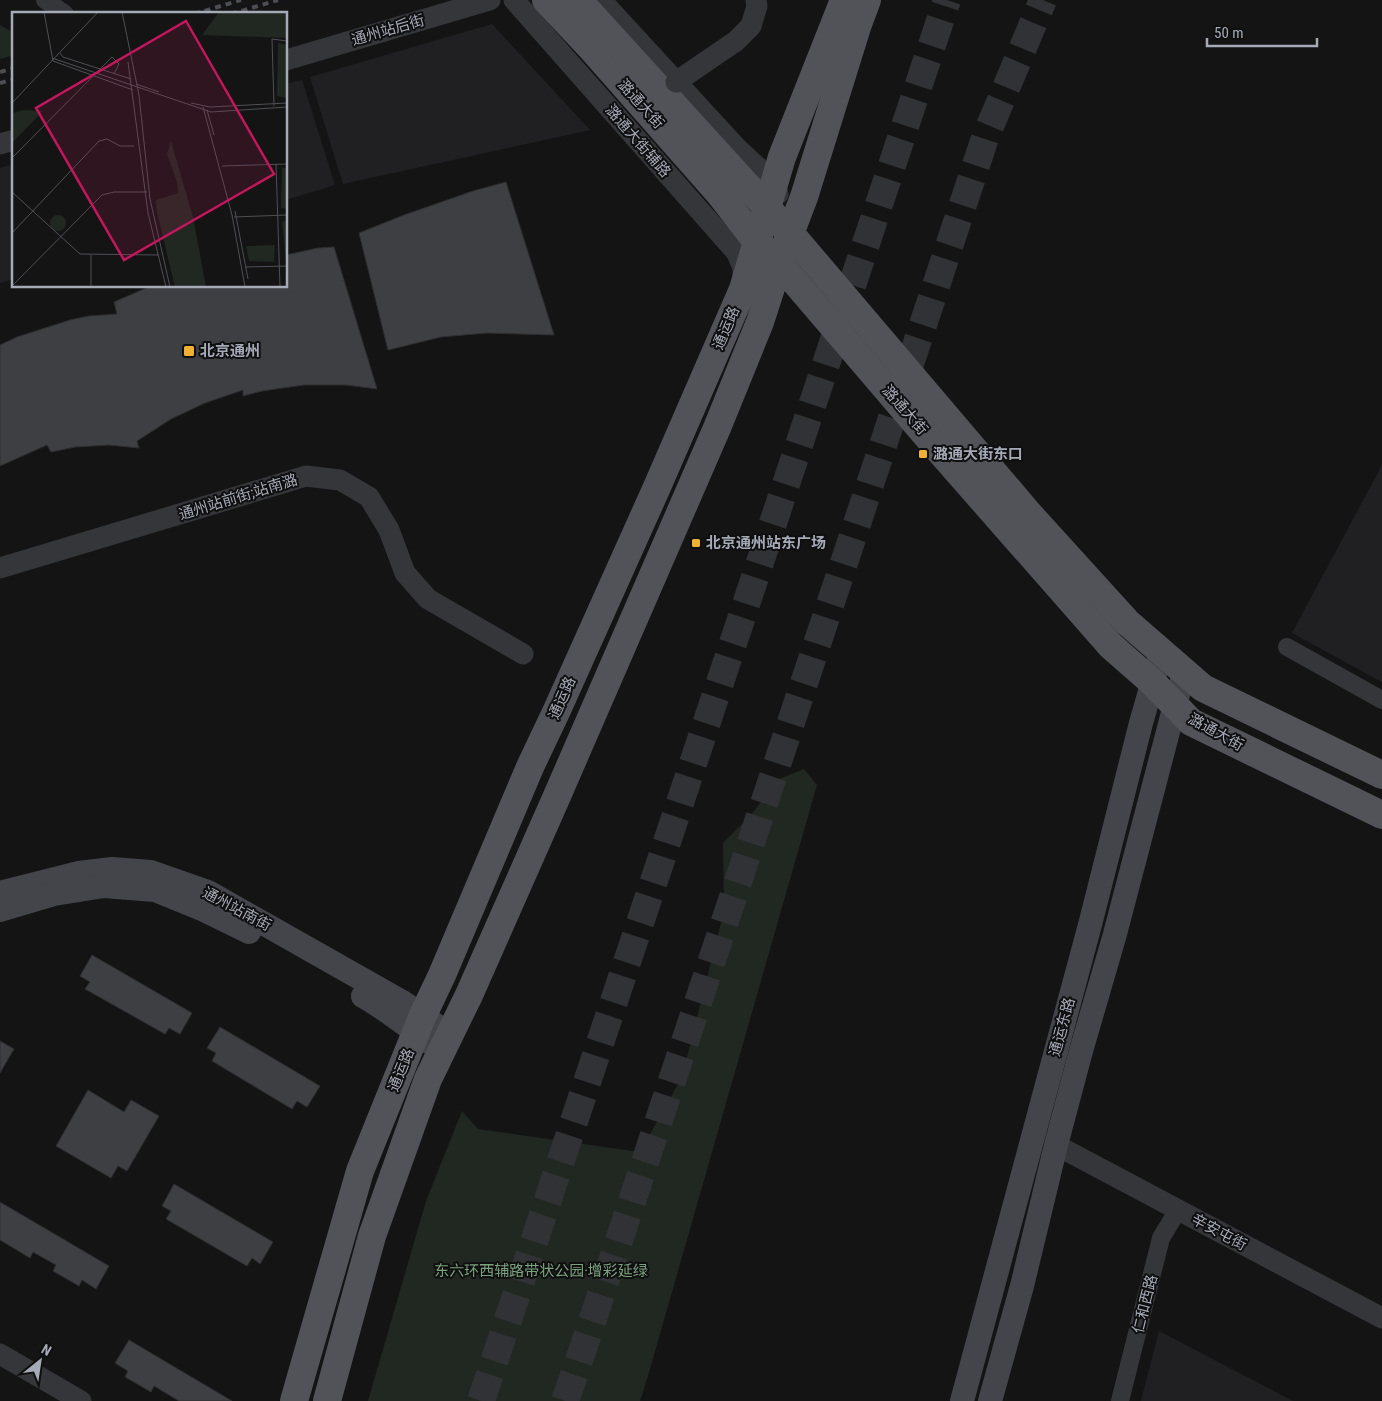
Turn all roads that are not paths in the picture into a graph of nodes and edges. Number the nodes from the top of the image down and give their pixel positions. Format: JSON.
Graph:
{"nodes":[{"id":1,"x":44,"y":0,"type":"edge"},
{"id":2,"x":489,"y":0,"type":"edge"},
{"id":3,"x":514,"y":0,"type":"edge"},
{"id":4,"x":546,"y":0,"type":"edge"},
{"id":5,"x":578,"y":0,"type":"edge"},
{"id":6,"x":601,"y":0,"type":"edge"},
{"id":7,"x":756,"y":0,"type":"edge"},
{"id":8,"x":844,"y":0,"type":"edge"},
{"id":9,"x":867,"y":0,"type":"edge"},
{"id":10,"x":62,"y":12,"type":"edge"},
{"id":11,"x":288,"y":59,"type":"edge"},
{"id":12,"x":676,"y":82,"type":"junction"},
{"id":13,"x":771,"y":195,"type":"junction"},
{"id":14,"x":790,"y":233,"type":"junction"},
{"id":15,"x":757,"y":242,"type":"junction"},
{"id":16,"x":779,"y":263,"type":"junction"},
{"id":17,"x":742,"y":289,"type":"junction"},
{"id":18,"x":0,"y":568,"type":"edge"},
{"id":19,"x":1287,"y":647,"type":"dead end"},
{"id":20,"x":1161,"y":653,"type":"junction"},
{"id":21,"x":523,"y":654,"type":"dead end"},
{"id":22,"x":1184,"y":673,"type":"junction"},
{"id":23,"x":1152,"y":682,"type":"junction"},
{"id":24,"x":1382,"y":700,"type":"edge"},
{"id":25,"x":1175,"y":705,"type":"junction"},
{"id":26,"x":1382,"y":775,"type":"edge"},
{"id":27,"x":1382,"y":815,"type":"edge"},
{"id":28,"x":0,"y":893,"type":"edge"},
{"id":29,"x":0,"y":910,"type":"edge"},
{"id":30,"x":420,"y":1025,"type":"junction"},
{"id":31,"x":446,"y":1043,"type":"junction"},
{"id":32,"x":1056,"y":1145,"type":"junction"},
{"id":33,"x":1178,"y":1210,"type":"junction"},
{"id":34,"x":1382,"y":1318,"type":"edge"},
{"id":35,"x":0,"y":1354,"type":"edge"},
{"id":36,"x":81,"y":1401,"type":"edge"},
{"id":37,"x":294,"y":1401,"type":"edge"},
{"id":38,"x":327,"y":1401,"type":"edge"},
{"id":39,"x":962,"y":1401,"type":"edge"},
{"id":40,"x":990,"y":1401,"type":"edge"},
{"id":41,"x":1120,"y":1401,"type":"edge"}],
"edges":[{"from":1,"to":10,"type":"street"},
{"from":2,"to":11,"type":"street","name":"通州站后街"},
{"from":3,"to":17,"type":"street","name":"潞通大街辅路"},
{"from":4,"to":15,"type":"main road","name":"潞通大街"},
{"from":5,"to":13,"type":"main road","name":"潞通大街"},
{"from":6,"to":12,"type":"street"},
{"from":7,"to":12,"type":"street","bridge":true},
{"from":8,"to":13,"type":"main road","name":"通运路"},
{"from":9,"to":14,"type":"main road","name":"通运路"},
{"from":12,"to":13,"type":"street"},
{"from":13,"to":14,"type":"main road","name":"潞通大街"},
{"from":13,"to":15,"type":"main road","name":"通运路"},
{"from":14,"to":16,"type":"main road","name":"通运路"},
{"from":14,"to":20,"type":"main road","name":"潞通大街"},
{"from":15,"to":16,"type":"main road","name":"潞通大街"},
{"from":15,"to":17,"type":"main road","name":"通运路"},
{"from":16,"to":23,"type":"main road","name":"潞通大街"},
{"from":16,"to":31,"type":"main road","name":"通运路"},
{"from":17,"to":30,"type":"main road","name":"通运路"},
{"from":18,"to":21,"type":"street","name":"通州站前街;站南潞"},
{"from":19,"to":24,"type":"street"},
{"from":20,"to":22,"type":"main road","name":"潞通大街"},
{"from":20,"to":23,"type":"main road","name":"通运东路"},
{"from":22,"to":25,"type":"main road","name":"通运东路"},
{"from":22,"to":26,"type":"main road","name":"潞通大街"},
{"from":23,"to":25,"type":"main road","name":"潞通大街"},
{"from":23,"to":39,"type":"main road","name":"通运东路"},
{"from":25,"to":27,"type":"main road","name":"潞通大街"},
{"from":25,"to":32,"type":"main road","name":"通运东路"},
{"from":28,"to":30,"type":"main road","name":"通州站南街"},
{"from":29,"to":30,"type":"main road","name":"通州站南街"},
{"from":30,"to":31,"type":"main road","name":"通州站南街"},
{"from":30,"to":37,"type":"main road","name":"通运路"},
{"from":31,"to":38,"type":"main road","name":"通运路"},
{"from":32,"to":33,"type":"street","name":"辛安屯街"},
{"from":32,"to":40,"type":"main road","name":"通运东路"},
{"from":33,"to":34,"type":"street","name":"辛安屯街"},
{"from":33,"to":41,"type":"street","name":"仁和西路"},
{"from":35,"to":36,"type":"street"}]}
